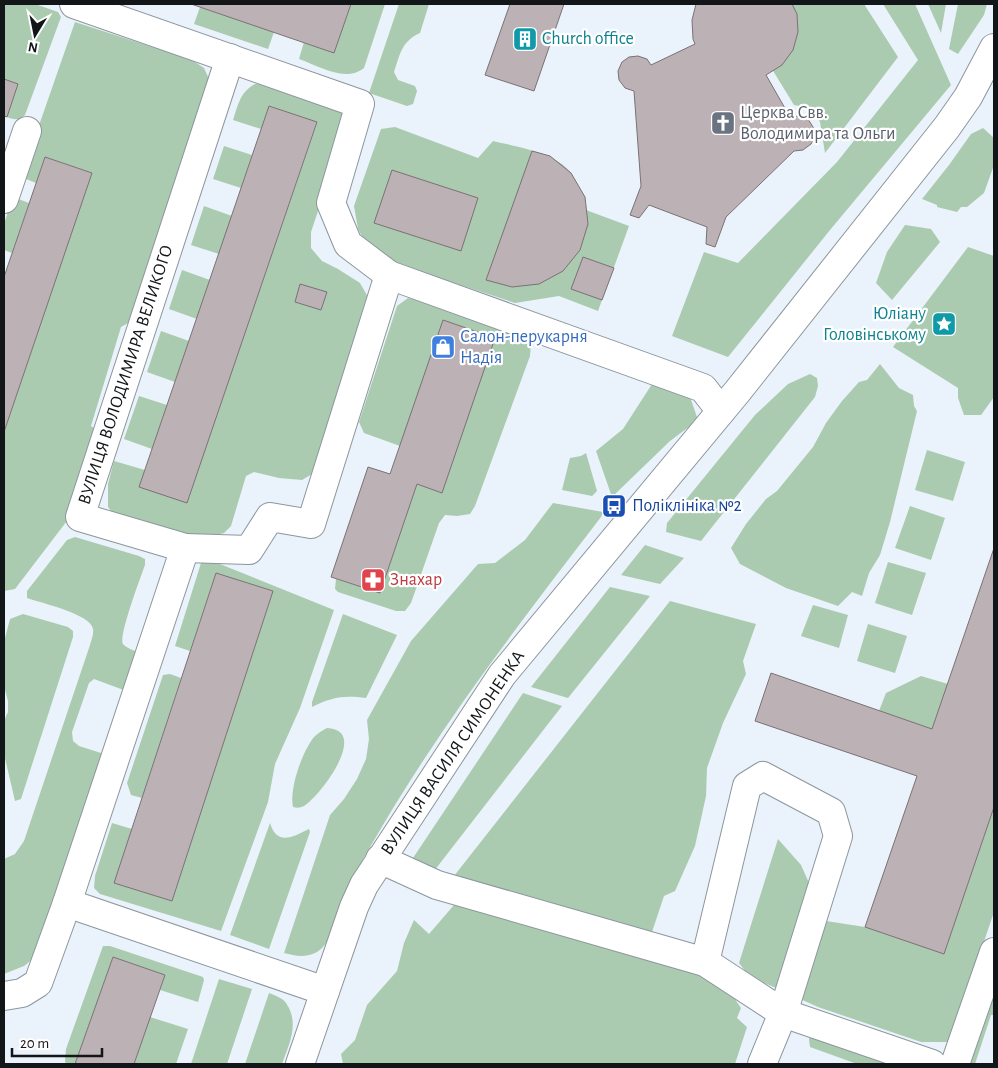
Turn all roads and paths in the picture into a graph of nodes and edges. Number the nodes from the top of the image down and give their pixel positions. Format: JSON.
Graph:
{"nodes":[{"id":1,"x":74,"y":4,"type":"edge"},
{"id":2,"x":994,"y":48,"type":"edge"},
{"id":3,"x":230,"y":58,"type":"junction"},
{"id":4,"x":27,"y":131,"type":"dead end"},
{"id":5,"x":4,"y":199,"type":"edge"},
{"id":6,"x":389,"y":275,"type":"junction"},
{"id":7,"x":721,"y":411,"type":"junction"},
{"id":8,"x":184,"y":548,"type":"junction"},
{"id":9,"x":380,"y":859,"type":"junction"},
{"id":10,"x":67,"y":903,"type":"junction"},
{"id":11,"x":994,"y":952,"type":"edge"},
{"id":12,"x":705,"y":962,"type":"junction"},
{"id":13,"x":325,"y":991,"type":"junction"},
{"id":14,"x":4,"y":996,"type":"edge"},
{"id":15,"x":783,"y":1013,"type":"junction"},
{"id":16,"x":300,"y":1064,"type":"edge"},
{"id":17,"x":762,"y":1064,"type":"edge"},
{"id":18,"x":932,"y":1064,"type":"edge"},
{"id":19,"x":955,"y":1064,"type":"edge"}],
"edges":[{"from":1,"to":3,"type":"street"},
{"from":2,"to":7,"type":"street","name":"ВУЛИЦЯ ВАСИЛЯ СИМОНЕНКА"},
{"from":3,"to":6,"type":"street"},
{"from":3,"to":8,"type":"street","name":"ВУЛИЦЯ ВОЛОДИМИРА ВЕЛИКОГО"},
{"from":4,"to":5,"type":"street"},
{"from":6,"to":7,"type":"street"},
{"from":6,"to":8,"type":"street"},
{"from":7,"to":9,"type":"street","name":"ВУЛИЦЯ ВАСИЛЯ СИМОНЕНКА"},
{"from":8,"to":10,"type":"street"},
{"from":9,"to":12,"type":"street"},
{"from":9,"to":13,"type":"street","name":"ВУЛИЦЯ ВАСИЛЯ СИМОНЕНКА"},
{"from":10,"to":13,"type":"street"},
{"from":10,"to":14,"type":"street"},
{"from":11,"to":19,"type":"street"},
{"from":12,"to":15,"type":"street"},
{"from":12,"to":15,"type":"street"},
{"from":13,"to":16,"type":"street","name":"ВУЛИЦЯ ВАСИЛЯ СИМОНЕНКА"},
{"from":15,"to":17,"type":"street"},
{"from":15,"to":18,"type":"street"}]}
